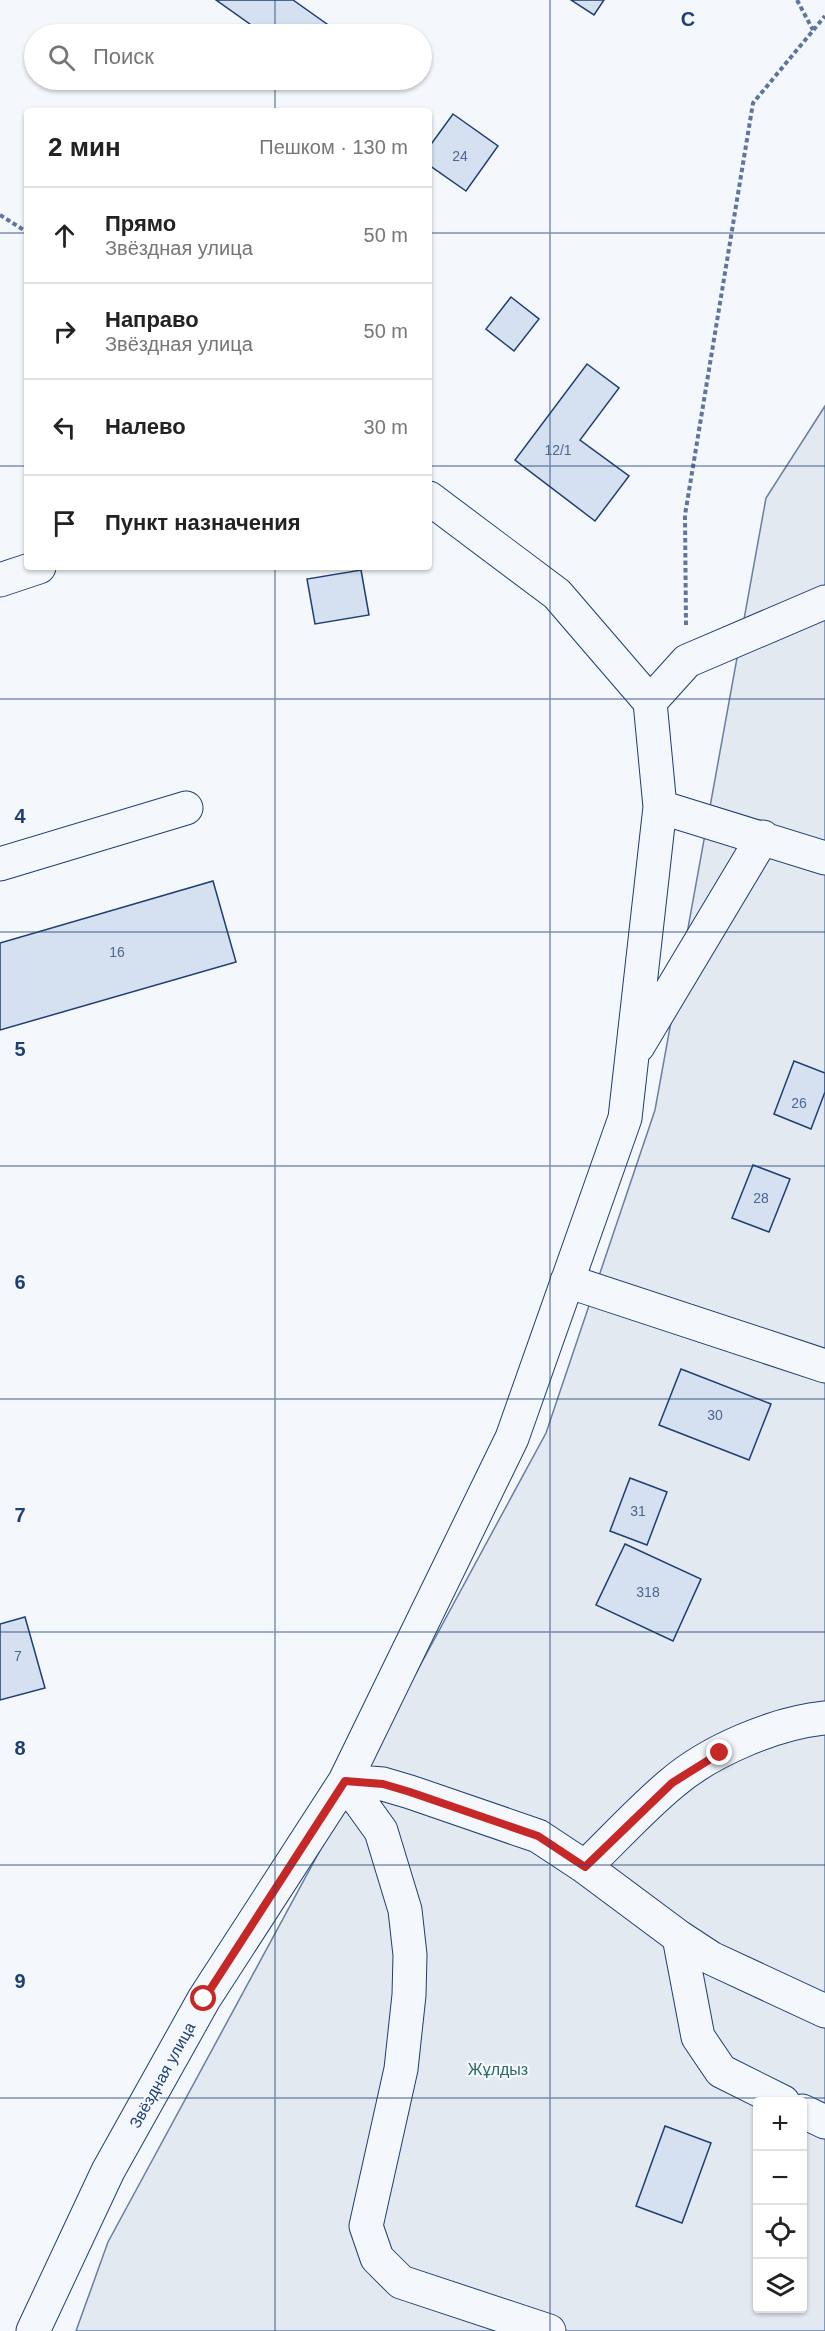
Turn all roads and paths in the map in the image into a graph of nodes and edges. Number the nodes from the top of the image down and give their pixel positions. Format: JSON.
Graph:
{"nodes":[{"id":1,"x":798,"y":0,"type":"edge"},
{"id":2,"x":825,"y":16,"type":"edge"},
{"id":3,"x":813,"y":30,"type":"junction"},
{"id":4,"x":0,"y":215,"type":"edge"},
{"id":5,"x":24,"y":230,"type":"edge"},
{"id":6,"x":432,"y":500,"type":"edge"},
{"id":7,"x":30,"y":570,"type":"edge"},
{"id":8,"x":0,"y":580,"type":"edge"},
{"id":9,"x":825,"y":602,"type":"edge"},
{"id":10,"x":687,"y":662,"type":"junction"},
{"id":11,"x":650,"y":702,"type":"junction"},
{"id":12,"x":660,"y":807,"type":"junction"},
{"id":13,"x":186,"y":808,"type":"dead end"},
{"id":14,"x":763,"y":837,"type":"junction"},
{"id":15,"x":825,"y":858,"type":"edge"},
{"id":16,"x":0,"y":864,"type":"edge"},
{"id":17,"x":634,"y":1052,"type":"junction"},
{"id":18,"x":567,"y":1281,"type":"junction"},
{"id":19,"x":825,"y":1366,"type":"edge"},
{"id":20,"x":825,"y":1718,"type":"edge"},
{"id":21,"x":345,"y":1781,"type":"junction"},
{"id":22,"x":585,"y":1867,"type":"junction"},
{"id":23,"x":679,"y":1937,"type":"junction"},
{"id":24,"x":825,"y":2011,"type":"edge"},
{"id":25,"x":773,"y":2097,"type":"edge"},
{"id":26,"x":807,"y":2113,"type":"edge"},
{"id":27,"x":825,"y":2122,"type":"edge"},
{"id":28,"x":33,"y":2331,"type":"edge"},
{"id":29,"x":549,"y":2331,"type":"edge"}],
"edges":[{"from":1,"to":3,"type":"path"},
{"from":2,"to":3,"type":"path"},
{"from":3,"to":10,"type":"path"},
{"from":4,"to":5,"type":"path"},
{"from":6,"to":11,"type":"street"},
{"from":7,"to":8,"type":"street"},
{"from":9,"to":10,"type":"street"},
{"from":10,"to":11,"type":"street"},
{"from":11,"to":12,"type":"street","name":"Звёздная улица"},
{"from":12,"to":14,"type":"street"},
{"from":12,"to":17,"type":"street","name":"Звёздная улица"},
{"from":13,"to":16,"type":"street"},
{"from":14,"to":15,"type":"street"},
{"from":14,"to":17,"type":"street"},
{"from":17,"to":18,"type":"street","name":"Звёздная улица"},
{"from":18,"to":19,"type":"street"},
{"from":18,"to":21,"type":"street","name":"Звёздная улица"},
{"from":20,"to":22,"type":"street"},
{"from":21,"to":22,"type":"street"},
{"from":21,"to":28,"type":"street","name":"Звёздная улица"},
{"from":21,"to":29,"type":"street"},
{"from":22,"to":23,"type":"street"},
{"from":23,"to":24,"type":"street"},
{"from":23,"to":25,"type":"street"},
{"from":26,"to":27,"type":"street"}]}
